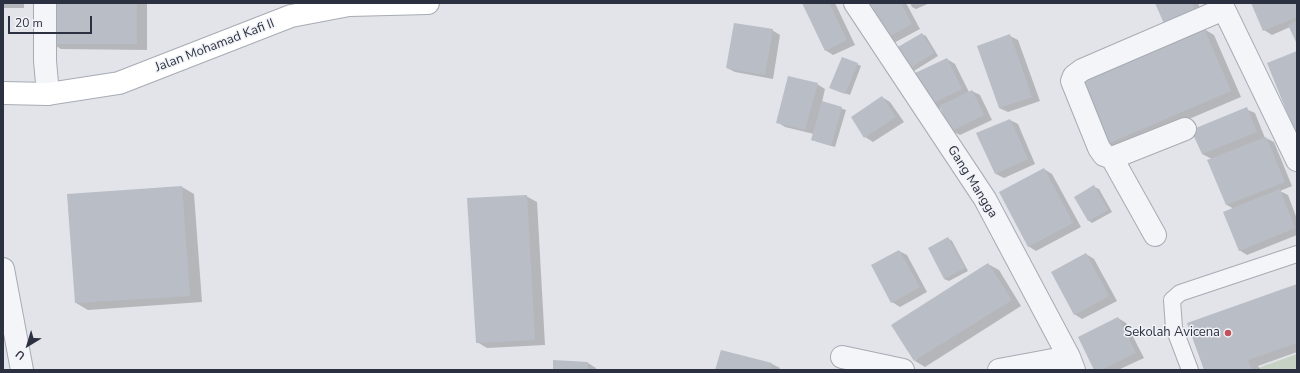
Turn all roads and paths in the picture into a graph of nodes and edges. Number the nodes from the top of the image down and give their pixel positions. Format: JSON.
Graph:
{"nodes":[{"id":1,"x":45,"y":3,"type":"edge"},
{"id":2,"x":428,"y":3,"type":"edge"},
{"id":3,"x":855,"y":3,"type":"edge"},
{"id":4,"x":1223,"y":6,"type":"edge"},
{"id":5,"x":3,"y":93,"type":"edge"},
{"id":6,"x":48,"y":94,"type":"junction"},
{"id":7,"x":1186,"y":129,"type":"dead end"},
{"id":8,"x":1112,"y":158,"type":"junction"},
{"id":9,"x":1297,"y":160,"type":"edge"},
{"id":10,"x":1155,"y":234,"type":"dead end"},
{"id":11,"x":1297,"y":254,"type":"edge"},
{"id":12,"x":3,"y":269,"type":"edge"},
{"id":13,"x":842,"y":356,"type":"dead end"},
{"id":14,"x":1072,"y":364,"type":"edge"},
{"id":15,"x":22,"y":370,"type":"edge"},
{"id":16,"x":903,"y":370,"type":"edge"},
{"id":17,"x":999,"y":370,"type":"edge"},
{"id":18,"x":1190,"y":370,"type":"edge"}],
"edges":[{"from":1,"to":6,"type":"street"},
{"from":2,"to":6,"type":"main road","name":"Jalan Mohamad Kafi II"},
{"from":3,"to":14,"type":"street","name":"Gang Mangga"},
{"from":4,"to":8,"type":"street"},
{"from":4,"to":9,"type":"street"},
{"from":5,"to":6,"type":"main road","name":"Jalan Mohamad Kafi II"},
{"from":7,"to":8,"type":"street"},
{"from":8,"to":10,"type":"street"},
{"from":11,"to":18,"type":"lane"},
{"from":12,"to":15,"type":"street"},
{"from":13,"to":16,"type":"street"},
{"from":14,"to":17,"type":"street"}]}
